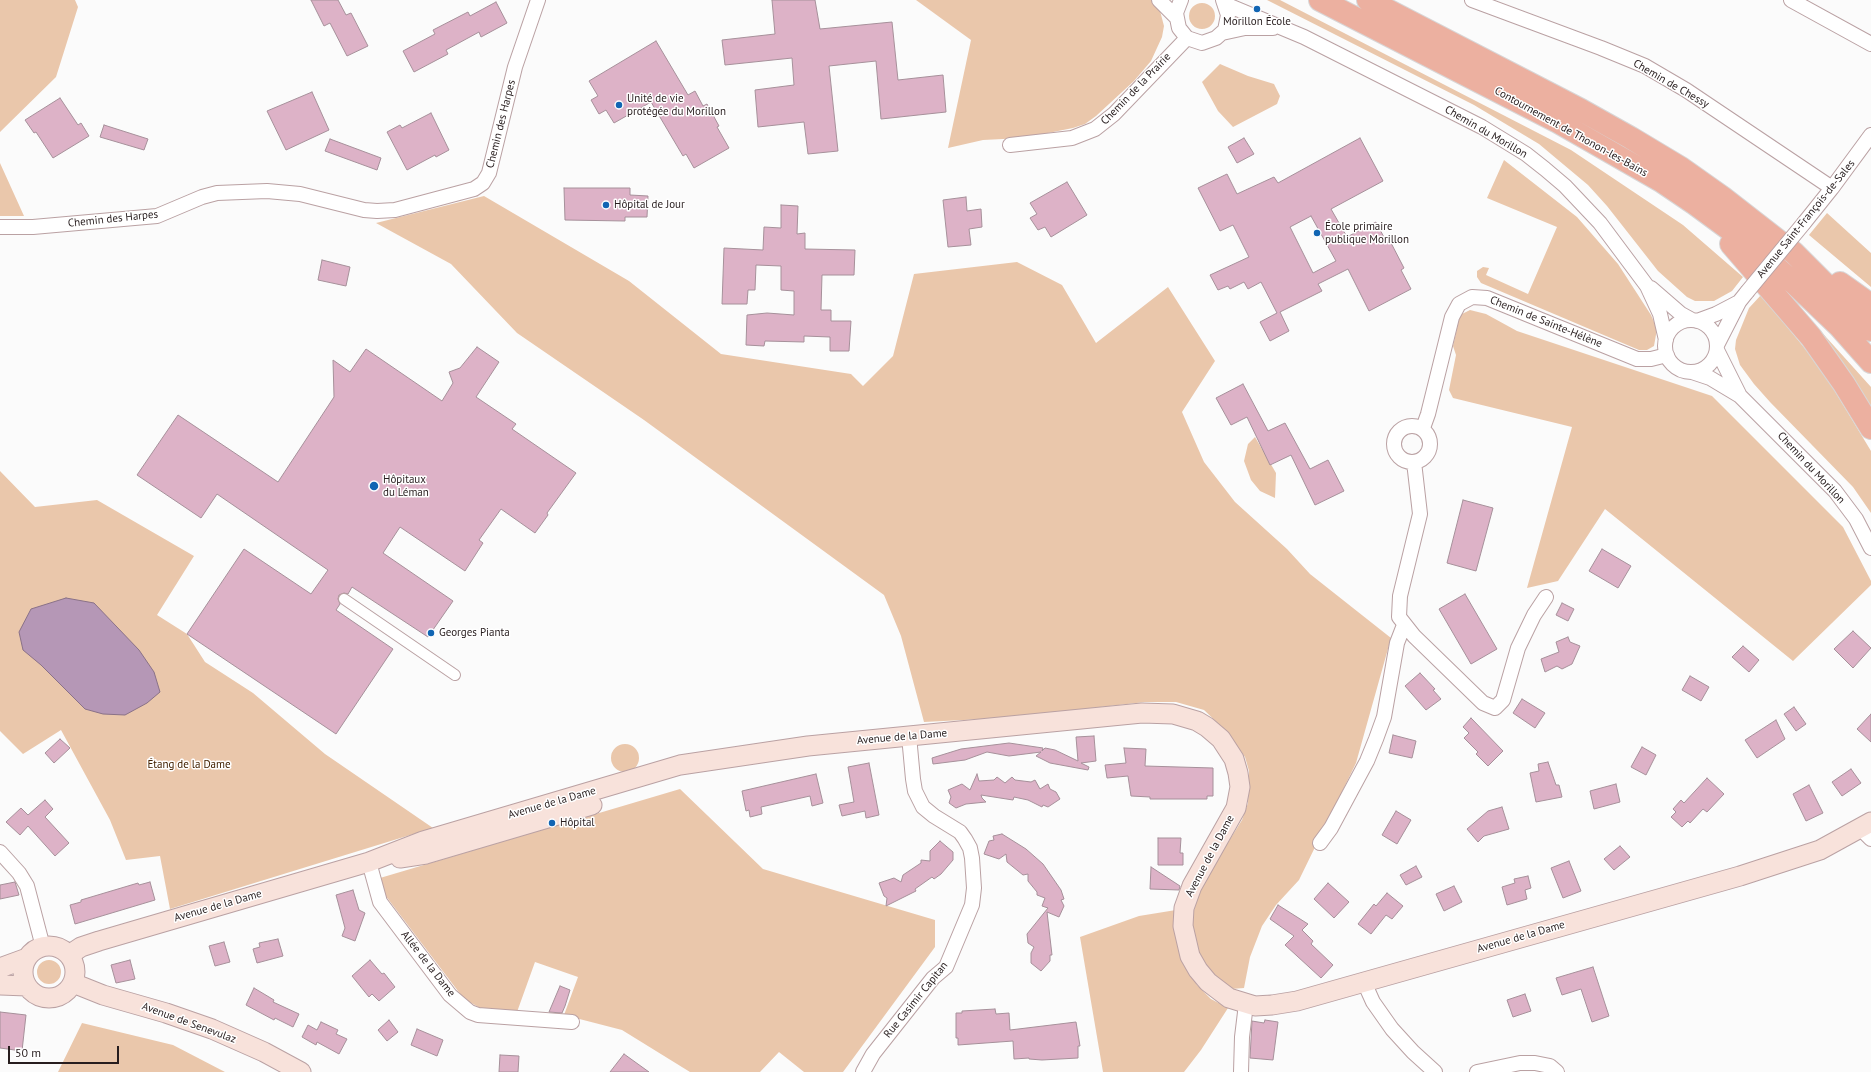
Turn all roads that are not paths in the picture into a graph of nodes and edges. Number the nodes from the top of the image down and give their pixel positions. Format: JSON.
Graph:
{"nodes":[{"id":1,"x":1159,"y":0,"type":"edge"},
{"id":2,"x":1181,"y":0,"type":"edge"},
{"id":3,"x":1320,"y":0,"type":"edge"},
{"id":4,"x":1368,"y":0,"type":"edge"},
{"id":5,"x":1472,"y":0,"type":"edge"},
{"id":6,"x":1791,"y":0,"type":"edge"},
{"id":7,"x":533,"y":1,"type":"edge"},
{"id":8,"x":1224,"y":2,"type":"edge"},
{"id":9,"x":1176,"y":17,"type":"junction"},
{"id":10,"x":1286,"y":30,"type":"junction"},
{"id":11,"x":1222,"y":33,"type":"junction"},
{"id":12,"x":1187,"y":38,"type":"junction"},
{"id":13,"x":1871,"y":44,"type":"edge"},
{"id":14,"x":1871,"y":135,"type":"edge"},
{"id":15,"x":1010,"y":145,"type":"dead end"},
{"id":16,"x":1832,"y":188,"type":"junction"},
{"id":17,"x":1695,"y":204,"type":"junction"},
{"id":18,"x":0,"y":227,"type":"edge"},
{"id":19,"x":1794,"y":253,"type":"junction"},
{"id":20,"x":1647,"y":286,"type":"junction"},
{"id":21,"x":1743,"y":297,"type":"junction"},
{"id":22,"x":1871,"y":305,"type":"edge"},
{"id":23,"x":1694,"y":320,"type":"junction"},
{"id":24,"x":1871,"y":330,"type":"edge"},
{"id":25,"x":1666,"y":340,"type":"junction"},
{"id":26,"x":1717,"y":348,"type":"junction"},
{"id":27,"x":1667,"y":355,"type":"junction"},
{"id":28,"x":1871,"y":362,"type":"edge"},
{"id":29,"x":1692,"y":372,"type":"junction"},
{"id":30,"x":1740,"y":396,"type":"junction"},
{"id":31,"x":1422,"y":428,"type":"junction"},
{"id":32,"x":1871,"y":428,"type":"edge"},
{"id":33,"x":1414,"y":462,"type":"junction"},
{"id":34,"x":1871,"y":548,"type":"edge"},
{"id":35,"x":1546,"y":597,"type":"dead end"},
{"id":36,"x":344,"y":599,"type":"dead end"},
{"id":37,"x":1404,"y":625,"type":"junction"},
{"id":38,"x":455,"y":675,"type":"dead end"},
{"id":39,"x":909,"y":736,"type":"junction"},
{"id":40,"x":1868,"y":830,"type":"edge"},
{"id":41,"x":1320,"y":843,"type":"dead end"},
{"id":42,"x":0,"y":852,"type":"edge"},
{"id":43,"x":369,"y":862,"type":"junction"},
{"id":44,"x":43,"y":946,"type":"junction"},
{"id":45,"x":69,"y":954,"type":"junction"},
{"id":46,"x":27,"y":958,"type":"junction"},
{"id":47,"x":0,"y":968,"type":"edge"},
{"id":48,"x":1364,"y":982,"type":"junction"},
{"id":49,"x":73,"y":983,"type":"junction"},
{"id":50,"x":0,"y":984,"type":"edge"},
{"id":51,"x":27,"y":986,"type":"junction"},
{"id":52,"x":1246,"y":1004,"type":"junction"},
{"id":53,"x":572,"y":1022,"type":"dead end"},
{"id":54,"x":301,"y":1072,"type":"edge"},
{"id":55,"x":863,"y":1072,"type":"edge"},
{"id":56,"x":1241,"y":1072,"type":"edge"},
{"id":57,"x":1435,"y":1072,"type":"edge"},
{"id":58,"x":1477,"y":1072,"type":"edge"},
{"id":59,"x":1557,"y":1072,"type":"edge"}],
"edges":[{"from":1,"to":9,"type":"street"},
{"from":2,"to":9,"type":"street"},
{"from":3,"to":17,"type":"highway","name":"Contournement de Thonon-les-Bains"},
{"from":4,"to":19,"type":"highway","name":"Contournement de Thonon-les-Bains"},
{"from":5,"to":16,"type":"street","name":"Chemin de Chessy"},
{"from":6,"to":13,"type":"street"},
{"from":7,"to":18,"type":"street","name":"Chemin des Harpes"},
{"from":8,"to":10,"type":"street","name":"Chemin du Morillon"},
{"from":8,"to":11,"type":"street"},
{"from":9,"to":12,"type":"street"},
{"from":10,"to":11,"type":"street","name":"Chemin du Morillon"},
{"from":10,"to":20,"type":"street","name":"Chemin du Morillon"},
{"from":11,"to":12,"type":"street","name":"Chemin du Morillon"},
{"from":12,"to":15,"type":"street","name":"Chemin de la Prairie"},
{"from":14,"to":16,"type":"street","name":"Avenue Saint-François-de-Sales"},
{"from":16,"to":21,"type":"street","name":"Avenue Saint-François-de-Sales","bridge":true},
{"from":17,"to":28,"type":"highway","name":"Contournement de Thonon-les-Bains"},
{"from":17,"to":32,"type":"highway"},
{"from":19,"to":22,"type":"highway"},
{"from":19,"to":24,"type":"highway","name":"Contournement de Thonon-les-Bains"},
{"from":20,"to":23,"type":"street","name":"Chemin du Morillon"},
{"from":20,"to":25,"type":"street","name":"Chemin du Morillon"},
{"from":21,"to":23,"type":"street","name":"Avenue Saint-François-de-Sales"},
{"from":21,"to":26,"type":"street","name":"Avenue Saint-François-de-Sales"},
{"from":23,"to":25,"type":"street"},
{"from":23,"to":26,"type":"street"},
{"from":25,"to":27,"type":"street"},
{"from":26,"to":29,"type":"street"},
{"from":26,"to":30,"type":"street","name":"Chemin du Morillon"},
{"from":27,"to":29,"type":"street"},
{"from":27,"to":31,"type":"street","name":"Chemin de Sainte-Hélène"},
{"from":29,"to":30,"type":"street","name":"Chemin du Morillon"},
{"from":30,"to":34,"type":"street","name":"Chemin du Morillon"},
{"from":31,"to":33,"type":"street"},
{"from":31,"to":33,"type":"street"},
{"from":33,"to":37,"type":"street"},
{"from":35,"to":37,"type":"street"},
{"from":36,"to":38,"type":"street"},
{"from":37,"to":41,"type":"street"},
{"from":39,"to":43,"type":"main road","name":"Avenue de la Dame"},
{"from":39,"to":52,"type":"main road","name":"Avenue de la Dame"},
{"from":39,"to":55,"type":"street","name":"Rue Casimir Capitan"},
{"from":40,"to":48,"type":"main road","name":"Avenue de la Dame"},
{"from":42,"to":44,"type":"street"},
{"from":43,"to":45,"type":"main road","name":"Avenue de la Dame"},
{"from":43,"to":53,"type":"street","name":"Allée de la Dame"},
{"from":44,"to":45,"type":"main road"},
{"from":44,"to":46,"type":"main road"},
{"from":45,"to":49,"type":"main road"},
{"from":46,"to":47,"type":"main road"},
{"from":46,"to":51,"type":"main road"},
{"from":48,"to":52,"type":"main road","name":"Avenue de la Dame"},
{"from":48,"to":57,"type":"street"},
{"from":49,"to":51,"type":"main road"},
{"from":49,"to":54,"type":"main road","name":"Avenue de Senevulaz"},
{"from":50,"to":51,"type":"main road"},
{"from":52,"to":56,"type":"street"},
{"from":58,"to":59,"type":"street"}]}
